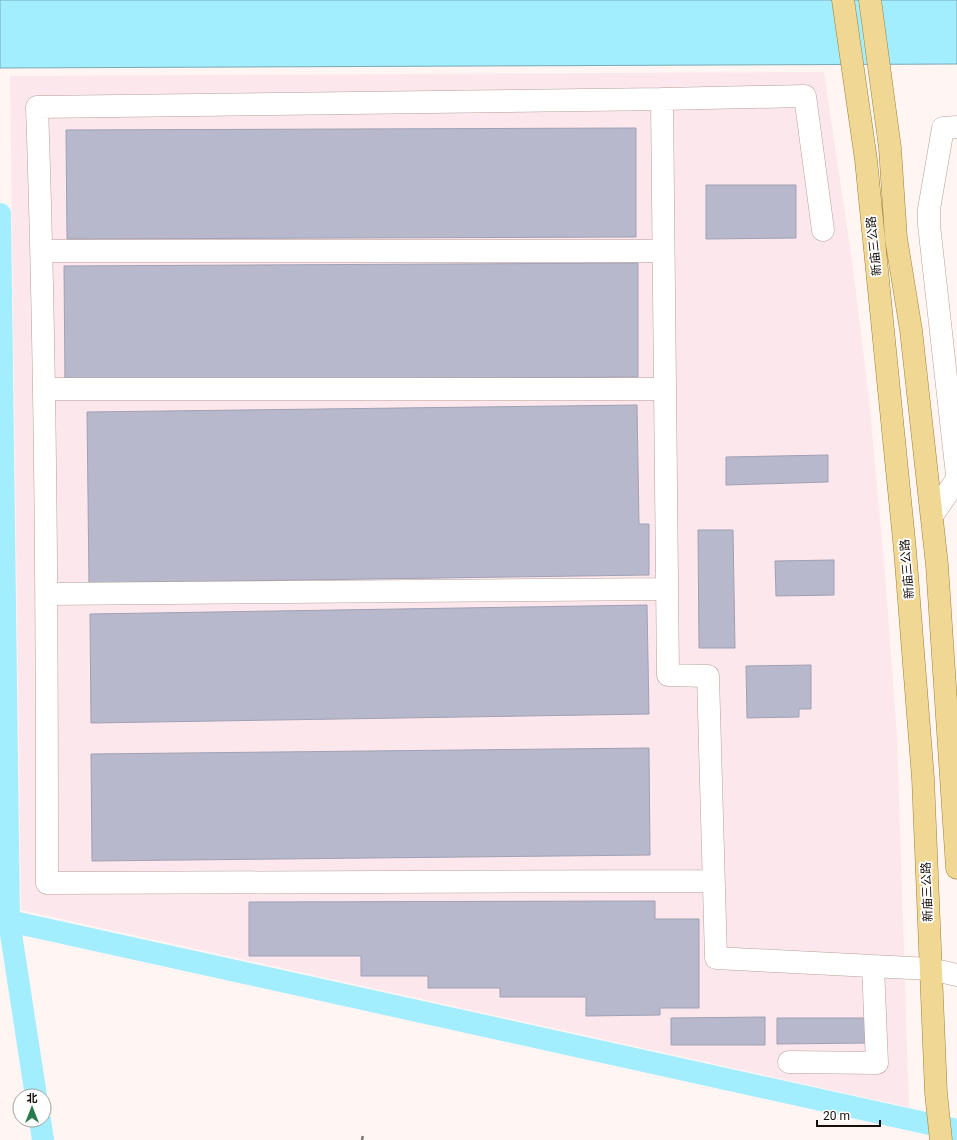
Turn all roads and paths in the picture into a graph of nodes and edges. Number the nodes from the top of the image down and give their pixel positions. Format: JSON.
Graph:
{"nodes":[{"id":1,"x":843,"y":0,"type":"edge"},
{"id":2,"x":870,"y":0,"type":"edge"},
{"id":3,"x":662,"y":99,"type":"junction"},
{"id":4,"x":957,"y":127,"type":"edge"},
{"id":5,"x":823,"y":230,"type":"dead end"},
{"id":6,"x":42,"y":251,"type":"junction"},
{"id":7,"x":663,"y":251,"type":"junction"},
{"id":8,"x":44,"y":389,"type":"junction"},
{"id":9,"x":664,"y":389,"type":"junction"},
{"id":10,"x":957,"y":475,"type":"edge"},
{"id":11,"x":957,"y":479,"type":"edge"},
{"id":12,"x":932,"y":516,"type":"junction"},
{"id":13,"x":667,"y":589,"type":"junction"},
{"id":14,"x":46,"y":594,"type":"junction"},
{"id":15,"x":957,"y":868,"type":"edge"},
{"id":16,"x":713,"y":881,"type":"junction"},
{"id":17,"x":873,"y":966,"type":"junction"},
{"id":18,"x":930,"y":969,"type":"junction"},
{"id":19,"x":957,"y":975,"type":"edge"},
{"id":20,"x":788,"y":1062,"type":"dead end"},
{"id":21,"x":363,"y":1135,"type":"dead end"},
{"id":22,"x":362,"y":1140,"type":"edge"},
{"id":23,"x":941,"y":1140,"type":"edge"}],
"edges":[{"from":1,"to":18,"type":"main road","name":"新庙三公路"},
{"from":2,"to":12,"type":"main road","name":"新庙三公路"},
{"from":3,"to":5,"type":"street"},
{"from":3,"to":6,"type":"street"},
{"from":3,"to":7,"type":"street"},
{"from":4,"to":10,"type":"street"},
{"from":6,"to":7,"type":"street"},
{"from":6,"to":8,"type":"street"},
{"from":7,"to":9,"type":"street"},
{"from":8,"to":9,"type":"street"},
{"from":8,"to":14,"type":"street"},
{"from":9,"to":13,"type":"street"},
{"from":11,"to":12,"type":"street"},
{"from":12,"to":15,"type":"main road","name":"新庙三公路"},
{"from":13,"to":14,"type":"street"},
{"from":13,"to":16,"type":"street"},
{"from":14,"to":16,"type":"street"},
{"from":16,"to":17,"type":"street"},
{"from":17,"to":18,"type":"street"},
{"from":17,"to":20,"type":"street"},
{"from":18,"to":19,"type":"street"},
{"from":18,"to":23,"type":"main road","name":"新庙三公路"},
{"from":21,"to":22,"type":"path"}]}
